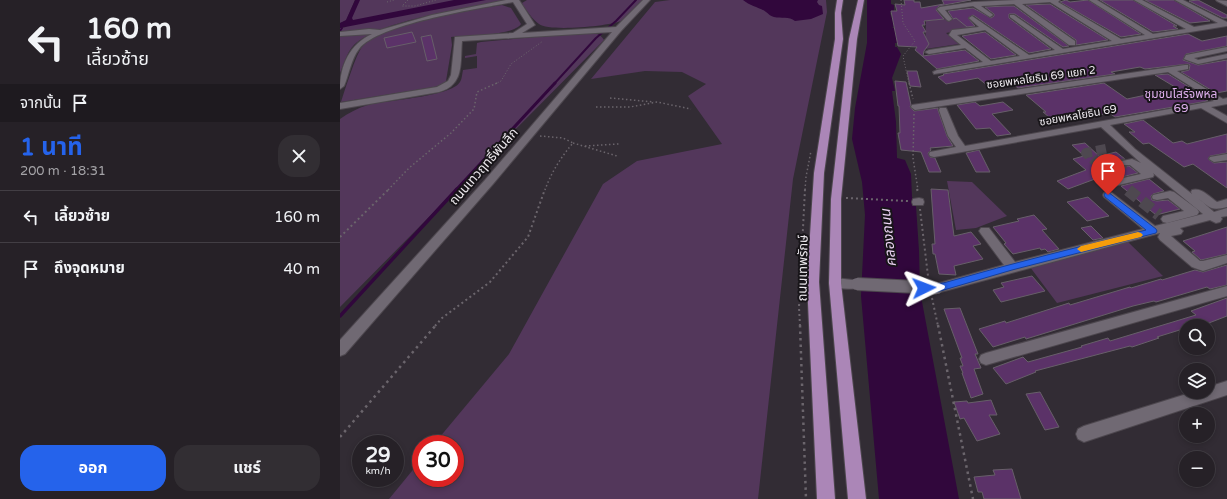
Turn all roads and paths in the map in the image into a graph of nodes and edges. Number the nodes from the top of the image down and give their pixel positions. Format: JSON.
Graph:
{"nodes":[{"id":1,"x":394,"y":0,"type":"edge"},
{"id":2,"x":408,"y":0,"type":"edge"},
{"id":3,"x":436,"y":0,"type":"edge"},
{"id":4,"x":516,"y":0,"type":"edge"},
{"id":5,"x":647,"y":0,"type":"edge"},
{"id":6,"x":840,"y":0,"type":"edge"},
{"id":7,"x":846,"y":0,"type":"edge"},
{"id":8,"x":854,"y":0,"type":"edge"},
{"id":9,"x":861,"y":0,"type":"edge"},
{"id":10,"x":901,"y":0,"type":"edge"},
{"id":11,"x":1055,"y":0,"type":"edge"},
{"id":12,"x":1092,"y":0,"type":"edge"},
{"id":13,"x":1137,"y":0,"type":"edge"},
{"id":14,"x":1178,"y":0,"type":"edge"},
{"id":15,"x":1219,"y":0,"type":"edge"},
{"id":16,"x":387,"y":2,"type":"dead end"},
{"id":17,"x":1017,"y":3,"type":"junction"},
{"id":18,"x":974,"y":4,"type":"junction"},
{"id":19,"x":1227,"y":4,"type":"edge"},
{"id":20,"x":990,"y":15,"type":"dead end"},
{"id":21,"x":1012,"y":16,"type":"dead end"},
{"id":22,"x":972,"y":18,"type":"dead end"},
{"id":23,"x":949,"y":19,"type":"dead end"},
{"id":24,"x":1226,"y":24,"type":"edge"},
{"id":25,"x":531,"y":25,"type":"junction"},
{"id":26,"x":985,"y":28,"type":"junction"},
{"id":27,"x":618,"y":29,"type":"junction"},
{"id":28,"x":1192,"y":29,"type":"junction"},
{"id":29,"x":380,"y":32,"type":"junction"},
{"id":30,"x":564,"y":32,"type":"junction"},
{"id":31,"x":547,"y":33,"type":"junction"},
{"id":32,"x":340,"y":34,"type":"edge"},
{"id":33,"x":507,"y":36,"type":"junction"},
{"id":34,"x":1151,"y":36,"type":"junction"},
{"id":35,"x":839,"y":39,"type":"junction"},
{"id":36,"x":853,"y":39,"type":"junction"},
{"id":37,"x":1118,"y":41,"type":"junction"},
{"id":38,"x":1072,"y":43,"type":"dead end"},
{"id":39,"x":966,"y":46,"type":"junction"},
{"id":40,"x":1227,"y":49,"type":"edge"},
{"id":41,"x":1061,"y":51,"type":"junction"},
{"id":42,"x":929,"y":52,"type":"dead end"},
{"id":43,"x":1227,"y":56,"type":"edge"},
{"id":44,"x":1027,"y":57,"type":"junction"},
{"id":45,"x":989,"y":64,"type":"junction"},
{"id":46,"x":1186,"y":67,"type":"dead end"},
{"id":47,"x":1170,"y":70,"type":"junction"},
{"id":48,"x":937,"y":72,"type":"dead end"},
{"id":49,"x":340,"y":86,"type":"edge"},
{"id":50,"x":610,"y":98,"type":"dead end"},
{"id":51,"x":1225,"y":101,"type":"edge"},
{"id":52,"x":657,"y":102,"type":"junction"},
{"id":53,"x":340,"y":106,"type":"edge"},
{"id":54,"x":1202,"y":106,"type":"junction"},
{"id":55,"x":596,"y":107,"type":"dead end"},
{"id":56,"x":915,"y":107,"type":"junction"},
{"id":57,"x":691,"y":109,"type":"dead end"},
{"id":58,"x":943,"y":110,"type":"dead end"},
{"id":59,"x":1227,"y":120,"type":"edge"},
{"id":60,"x":1103,"y":122,"type":"junction"},
{"id":61,"x":528,"y":135,"type":"junction"},
{"id":62,"x":573,"y":143,"type":"junction"},
{"id":63,"x":619,"y":144,"type":"dead end"},
{"id":64,"x":584,"y":146,"type":"junction"},
{"id":65,"x":962,"y":149,"type":"junction"},
{"id":66,"x":934,"y":154,"type":"dead end"},
{"id":67,"x":617,"y":156,"type":"dead end"},
{"id":68,"x":1227,"y":157,"type":"edge"},
{"id":69,"x":1214,"y":159,"type":"dead end"},
{"id":70,"x":1126,"y":163,"type":"tunnel mouth"},
{"id":71,"x":1149,"y":165,"type":"junction"},
{"id":72,"x":1138,"y":167,"type":"junction"},
{"id":73,"x":1122,"y":186,"type":"dead end"},
{"id":74,"x":1196,"y":192,"type":"dead end"},
{"id":75,"x":1108,"y":195,"type":"dead end"},
{"id":76,"x":1157,"y":197,"type":"dead end"},
{"id":77,"x":844,"y":198,"type":"dead end"},
{"id":78,"x":918,"y":202,"type":"junction"},
{"id":79,"x":1227,"y":202,"type":"edge"},
{"id":80,"x":1221,"y":216,"type":"edge"},
{"id":81,"x":1165,"y":220,"type":"junction"},
{"id":82,"x":985,"y":231,"type":"dead end"},
{"id":83,"x":1153,"y":231,"type":"junction"},
{"id":84,"x":340,"y":237,"type":"edge"},
{"id":85,"x":1227,"y":259,"type":"edge"},
{"id":86,"x":1012,"y":267,"type":"junction"},
{"id":87,"x":835,"y":282,"type":"junction"},
{"id":88,"x":933,"y":290,"type":"junction"},
{"id":89,"x":1227,"y":291,"type":"edge"},
{"id":90,"x":340,"y":350,"type":"edge"},
{"id":91,"x":986,"y":359,"type":"dead end"},
{"id":92,"x":1227,"y":388,"type":"edge"},
{"id":93,"x":1084,"y":434,"type":"dead end"},
{"id":94,"x":340,"y":436,"type":"edge"},
{"id":95,"x":826,"y":499,"type":"edge"},
{"id":96,"x":857,"y":499,"type":"edge"},
{"id":97,"x":973,"y":499,"type":"edge"}],
"edges":[{"from":1,"to":16,"type":"path"},
{"from":2,"to":3,"type":"path"},
{"from":4,"to":25,"type":"street"},
{"from":4,"to":29,"type":"street"},
{"from":5,"to":27,"type":"street","name":"ถนนเทวฤทธิ์พันลึก"},
{"from":6,"to":35,"type":"main road","name":"ถนนเทพรักษ์"},
{"from":7,"to":35,"type":"main road","name":"ถนนเทพรักษ์"},
{"from":8,"to":36,"type":"main road"},
{"from":9,"to":36,"type":"main road"},
{"from":10,"to":56,"type":"path"},
{"from":11,"to":17,"type":"street"},
{"from":11,"to":37,"type":"street"},
{"from":12,"to":34,"type":"street"},
{"from":13,"to":28,"type":"street"},
{"from":14,"to":24,"type":"street"},
{"from":15,"to":19,"type":"street"},
{"from":17,"to":18,"type":"street"},
{"from":17,"to":38,"type":"street"},
{"from":18,"to":20,"type":"street"},
{"from":18,"to":23,"type":"street"},
{"from":21,"to":41,"type":"street"},
{"from":22,"to":26,"type":"street"},
{"from":24,"to":28,"type":"street"},
{"from":25,"to":30,"type":"street"},
{"from":25,"to":33,"type":"street"},
{"from":26,"to":39,"type":"street"},
{"from":26,"to":44,"type":"street"},
{"from":27,"to":30,"type":"street"},
{"from":27,"to":61,"type":"street","name":"ถนนเทวฤทธิ์พันลึก"},
{"from":28,"to":34,"type":"street"},
{"from":29,"to":32,"type":"street"},
{"from":29,"to":49,"type":"street"},
{"from":30,"to":31,"type":"street"},
{"from":31,"to":33,"type":"street"},
{"from":31,"to":84,"type":"path"},
{"from":33,"to":53,"type":"street"},
{"from":34,"to":37,"type":"street"},
{"from":35,"to":95,"type":"main road","name":"ถนนเทพรักษ์"},
{"from":36,"to":87,"type":"main road"},
{"from":37,"to":41,"type":"street"},
{"from":39,"to":42,"type":"street"},
{"from":39,"to":45,"type":"street"},
{"from":40,"to":43,"type":"street"},
{"from":41,"to":44,"type":"street"},
{"from":44,"to":45,"type":"street"},
{"from":45,"to":48,"type":"street"},
{"from":46,"to":47,"type":"street","name":"ซอยพหลโยธิน 69 แยก 2"},
{"from":47,"to":51,"type":"street"},
{"from":47,"to":56,"type":"street","name":"ซอยพหลโยธิน 69 แยก 2"},
{"from":50,"to":52,"type":"path"},
{"from":51,"to":54,"type":"street","name":"ซอยพหลโยธิน 69"},
{"from":52,"to":55,"type":"path"},
{"from":52,"to":57,"type":"path"},
{"from":54,"to":59,"type":"street"},
{"from":54,"to":60,"type":"street","name":"ซอยพหลโยธิน 69"},
{"from":56,"to":78,"type":"path"},
{"from":58,"to":65,"type":"street"},
{"from":60,"to":65,"type":"street","name":"ซอยพหลโยธิน 69"},
{"from":60,"to":71,"type":"street"},
{"from":61,"to":62,"type":"path"},
{"from":61,"to":90,"type":"street","name":"ถนนเทวฤทธิ์พันลึก"},
{"from":62,"to":64,"type":"path"},
{"from":62,"to":94,"type":"path"},
{"from":63,"to":64,"type":"path"},
{"from":64,"to":67,"type":"path"},
{"from":65,"to":66,"type":"street","name":"ซอยพหลโยธิน 69"},
{"from":68,"to":69,"type":"street"},
{"from":70,"to":72,"type":"street"},
{"from":71,"to":72,"type":"street"},
{"from":71,"to":80,"type":"street"},
{"from":72,"to":73,"type":"street"},
{"from":74,"to":79,"type":"street"},
{"from":75,"to":83,"type":"street"},
{"from":76,"to":81,"type":"street"},
{"from":77,"to":78,"type":"path"},
{"from":78,"to":88,"type":"path"},
{"from":80,"to":81,"type":"street"},
{"from":80,"to":85,"type":"street"},
{"from":81,"to":83,"type":"street"},
{"from":82,"to":86,"type":"street"},
{"from":83,"to":86,"type":"street"},
{"from":86,"to":88,"type":"street"},
{"from":87,"to":88,"type":"street","bridge":true},
{"from":87,"to":96,"type":"main road"},
{"from":88,"to":97,"type":"path"},
{"from":89,"to":91,"type":"street"},
{"from":92,"to":93,"type":"street"}]}
